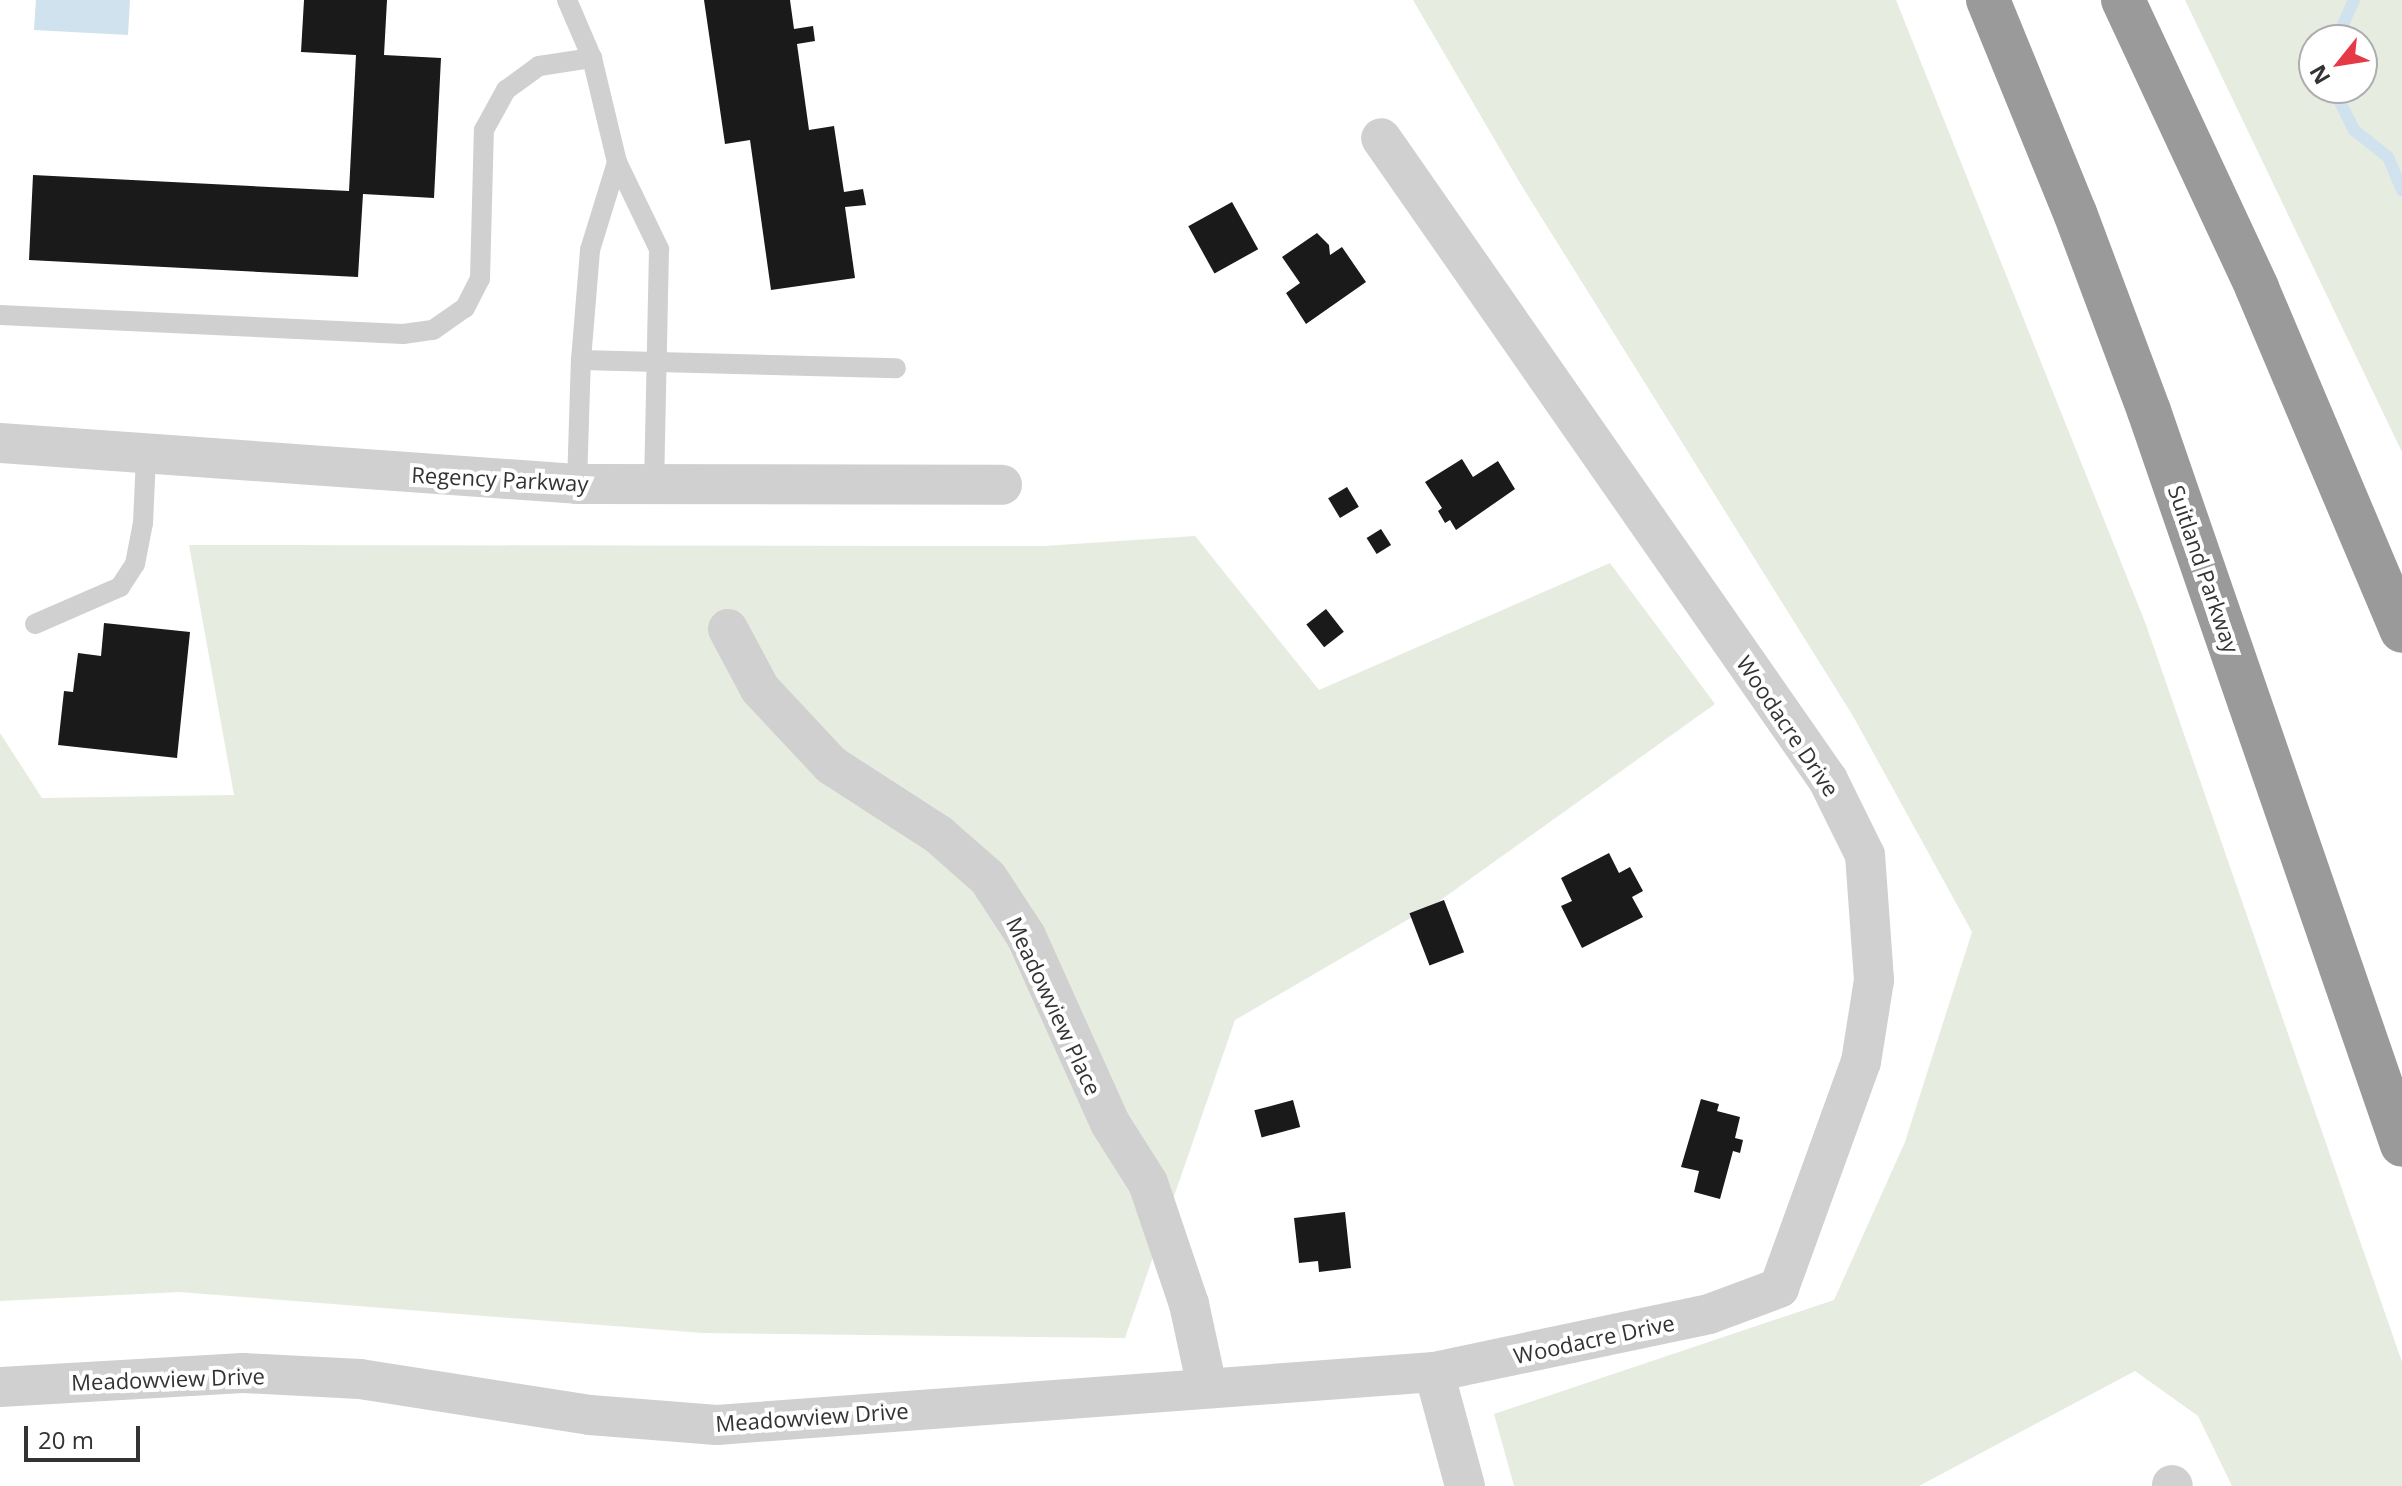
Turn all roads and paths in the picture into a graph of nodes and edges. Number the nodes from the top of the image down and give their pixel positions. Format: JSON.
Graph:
{"nodes":[{"id":1,"x":567,"y":0,"type":"edge"},
{"id":2,"x":1988,"y":0,"type":"edge"},
{"id":3,"x":2123,"y":0,"type":"edge"},
{"id":4,"x":592,"y":58,"type":"junction"},
{"id":5,"x":1381,"y":138,"type":"dead end"},
{"id":6,"x":617,"y":162,"type":"junction"},
{"id":7,"x":0,"y":315,"type":"edge"},
{"id":8,"x":581,"y":360,"type":"junction"},
{"id":9,"x":658,"y":362,"type":"junction"},
{"id":10,"x":896,"y":368,"type":"dead end"},
{"id":11,"x":0,"y":443,"type":"edge"},
{"id":12,"x":146,"y":456,"type":"junction"},
{"id":13,"x":577,"y":484,"type":"junction"},
{"id":14,"x":654,"y":485,"type":"junction"},
{"id":15,"x":1002,"y":485,"type":"dead end"},
{"id":16,"x":35,"y":624,"type":"dead end"},
{"id":17,"x":728,"y":629,"type":"dead end"},
{"id":18,"x":2402,"y":631,"type":"edge"},
{"id":19,"x":2402,"y":1145,"type":"edge"},
{"id":20,"x":1434,"y":1372,"type":"junction"},
{"id":21,"x":0,"y":1387,"type":"edge"},
{"id":22,"x":1207,"y":1387,"type":"junction"},
{"id":23,"x":1465,"y":1486,"type":"edge"}],
"edges":[{"from":1,"to":4,"type":"lane"},
{"from":2,"to":19,"type":"highway","name":"Suitland Parkway"},
{"from":3,"to":18,"type":"highway"},
{"from":4,"to":6,"type":"lane"},
{"from":4,"to":7,"type":"lane"},
{"from":5,"to":20,"type":"street","name":"Woodacre Drive"},
{"from":6,"to":8,"type":"lane"},
{"from":6,"to":9,"type":"lane"},
{"from":8,"to":9,"type":"lane"},
{"from":8,"to":13,"type":"lane"},
{"from":9,"to":10,"type":"lane"},
{"from":9,"to":14,"type":"lane"},
{"from":11,"to":12,"type":"street","name":"Regency Parkway"},
{"from":12,"to":13,"type":"street","name":"Regency Parkway"},
{"from":12,"to":16,"type":"lane"},
{"from":13,"to":14,"type":"street","name":"Regency Parkway"},
{"from":14,"to":15,"type":"street","name":"Regency Parkway"},
{"from":17,"to":22,"type":"street","name":"Meadowview Place"},
{"from":20,"to":22,"type":"street","name":"Meadowview Drive"},
{"from":20,"to":23,"type":"street"},
{"from":21,"to":22,"type":"street","name":"Meadowview Drive"}]}
